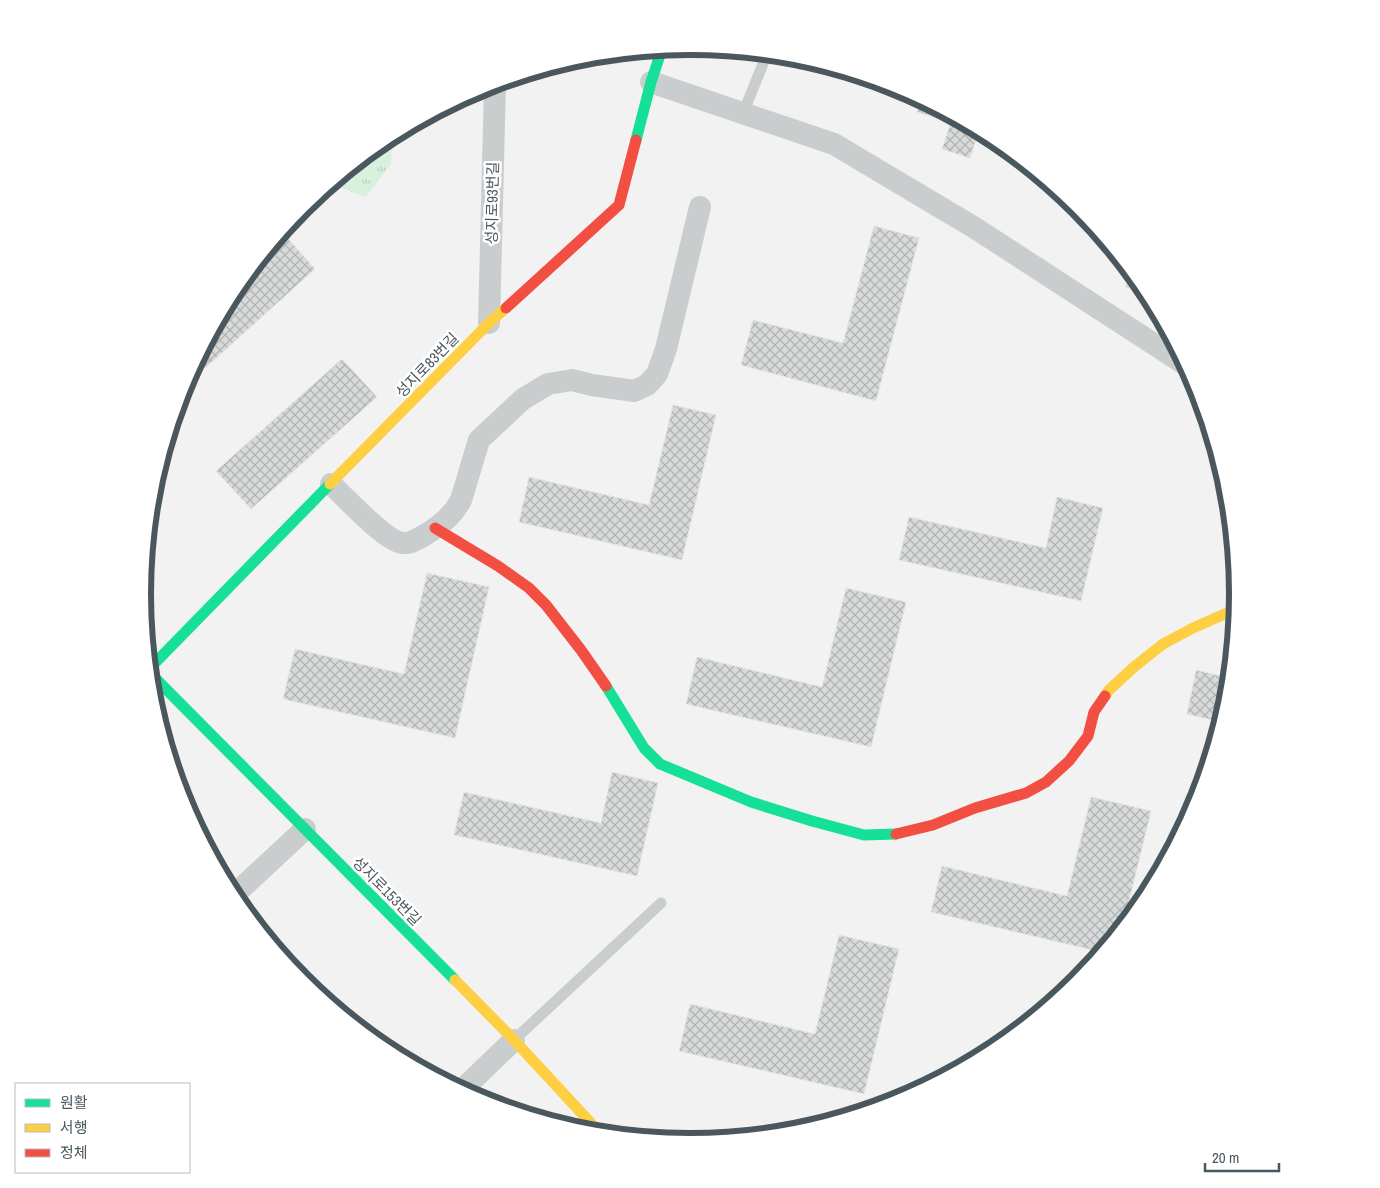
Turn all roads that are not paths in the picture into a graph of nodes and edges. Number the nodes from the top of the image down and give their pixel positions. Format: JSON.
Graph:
{"nodes":[{"id":1,"x":660,"y":56,"type":"edge"},
{"id":2,"x":763,"y":60,"type":"edge"},
{"id":3,"x":651,"y":82,"type":"junction"},
{"id":4,"x":495,"y":92,"type":"edge"},
{"id":5,"x":743,"y":113,"type":"junction"},
{"id":6,"x":700,"y":207,"type":"dead end"},
{"id":7,"x":488,"y":323,"type":"junction"},
{"id":8,"x":1173,"y":357,"type":"edge"},
{"id":9,"x":331,"y":484,"type":"junction"},
{"id":10,"x":435,"y":528,"type":"junction"},
{"id":11,"x":1228,"y":612,"type":"edge"},
{"id":12,"x":156,"y":662,"type":"edge"},
{"id":13,"x":159,"y":682,"type":"edge"},
{"id":14,"x":305,"y":829,"type":"junction"},
{"id":15,"x":240,"y":890,"type":"edge"},
{"id":16,"x":661,"y":903,"type":"dead end"},
{"id":17,"x":514,"y":1040,"type":"junction"},
{"id":18,"x":468,"y":1084,"type":"edge"},
{"id":19,"x":592,"y":1124,"type":"edge"}],
"edges":[{"from":1,"to":3,"type":"street","name":"성지로83번길"},
{"from":2,"to":5,"type":"lane"},
{"from":3,"to":5,"type":"street"},
{"from":3,"to":7,"type":"street","name":"성지로83번길"},
{"from":4,"to":7,"type":"street","name":"성지로93번길"},
{"from":5,"to":8,"type":"street"},
{"from":6,"to":10,"type":"street"},
{"from":7,"to":9,"type":"street","name":"성지로83번길"},
{"from":9,"to":10,"type":"street"},
{"from":9,"to":12,"type":"street","name":"성지로83번길"},
{"from":10,"to":11,"type":"street"},
{"from":13,"to":14,"type":"street","name":"성지로153번길"},
{"from":14,"to":15,"type":"street"},
{"from":14,"to":17,"type":"street","name":"성지로153번길"},
{"from":16,"to":17,"type":"lane"},
{"from":17,"to":18,"type":"street"},
{"from":17,"to":19,"type":"street","name":"성지로153번길"}]}
